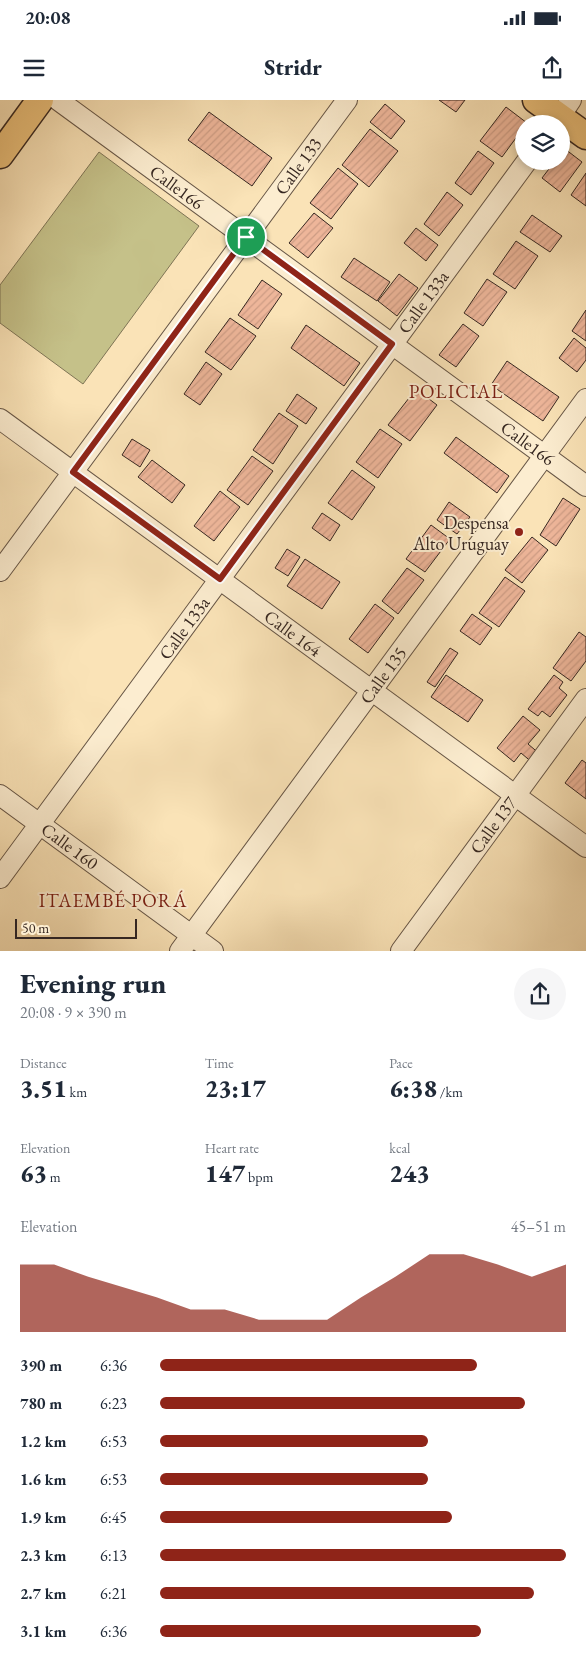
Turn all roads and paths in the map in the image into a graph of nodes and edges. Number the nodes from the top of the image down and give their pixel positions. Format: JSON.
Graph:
{"nodes":[{"id":1,"x":40,"y":100,"type":"edge"},
{"id":2,"x":58,"y":100,"type":"edge"},
{"id":3,"x":347,"y":100,"type":"edge"},
{"id":4,"x":536,"y":100,"type":"edge"},
{"id":5,"x":562,"y":114,"type":"edge"},
{"id":6,"x":586,"y":136,"type":"edge"},
{"id":7,"x":0,"y":155,"type":"edge"},
{"id":8,"x":520,"y":170,"type":"edge"},
{"id":9,"x":246,"y":237,"type":"junction"},
{"id":10,"x":392,"y":344,"type":"junction"},
{"id":11,"x":586,"y":399,"type":"edge"},
{"id":12,"x":0,"y":419,"type":"edge"},
{"id":13,"x":544,"y":455,"type":"junction"},
{"id":14,"x":73,"y":472,"type":"junction"},
{"id":15,"x":586,"y":486,"type":"edge"},
{"id":16,"x":0,"y":571,"type":"edge"},
{"id":17,"x":220,"y":579,"type":"junction"},
{"id":18,"x":372,"y":690,"type":"junction"},
{"id":19,"x":586,"y":699,"type":"edge"},
{"id":20,"x":0,"y":795,"type":"edge"},
{"id":21,"x":515,"y":795,"type":"junction"},
{"id":22,"x":40,"y":824,"type":"junction"},
{"id":23,"x":586,"y":847,"type":"edge"},
{"id":24,"x":0,"y":878,"type":"edge"},
{"id":25,"x":186,"y":943,"type":"edge"},
{"id":26,"x":213,"y":951,"type":"edge"},
{"id":27,"x":401,"y":951,"type":"edge"}],
"edges":[{"from":1,"to":7,"type":"main road"},
{"from":2,"to":9,"type":"street","name":"Calle166"},
{"from":3,"to":9,"type":"street","name":"Calle 133"},
{"from":4,"to":5,"type":"main road"},
{"from":5,"to":6,"type":"main road"},
{"from":8,"to":10,"type":"street","name":"Calle 133a"},
{"from":9,"to":10,"type":"street","name":"Calle166"},
{"from":9,"to":14,"type":"street","name":"Calle 133"},
{"from":10,"to":13,"type":"street","name":"Calle166"},
{"from":10,"to":17,"type":"street","name":"Calle 133a"},
{"from":11,"to":13,"type":"street","name":"Calle 135"},
{"from":12,"to":14,"type":"street","name":"Calle 164"},
{"from":13,"to":15,"type":"street","name":"Calle166"},
{"from":13,"to":18,"type":"street","name":"Calle 135"},
{"from":14,"to":16,"type":"street","name":"Calle 133"},
{"from":14,"to":17,"type":"street","name":"Calle 164"},
{"from":17,"to":18,"type":"street","name":"Calle 164"},
{"from":17,"to":22,"type":"street","name":"Calle 133a"},
{"from":18,"to":21,"type":"street","name":"Calle 164"},
{"from":18,"to":25,"type":"street","name":"Calle 135"},
{"from":19,"to":21,"type":"street","name":"Calle 137"},
{"from":20,"to":22,"type":"street","name":"Calle 160"},
{"from":21,"to":23,"type":"street","name":"Calle 164"},
{"from":21,"to":27,"type":"street","name":"Calle 137"},
{"from":22,"to":24,"type":"street","name":"Calle 133a"},
{"from":22,"to":25,"type":"street","name":"Calle 160"},
{"from":25,"to":26,"type":"street","name":"Calle 160"}]}
